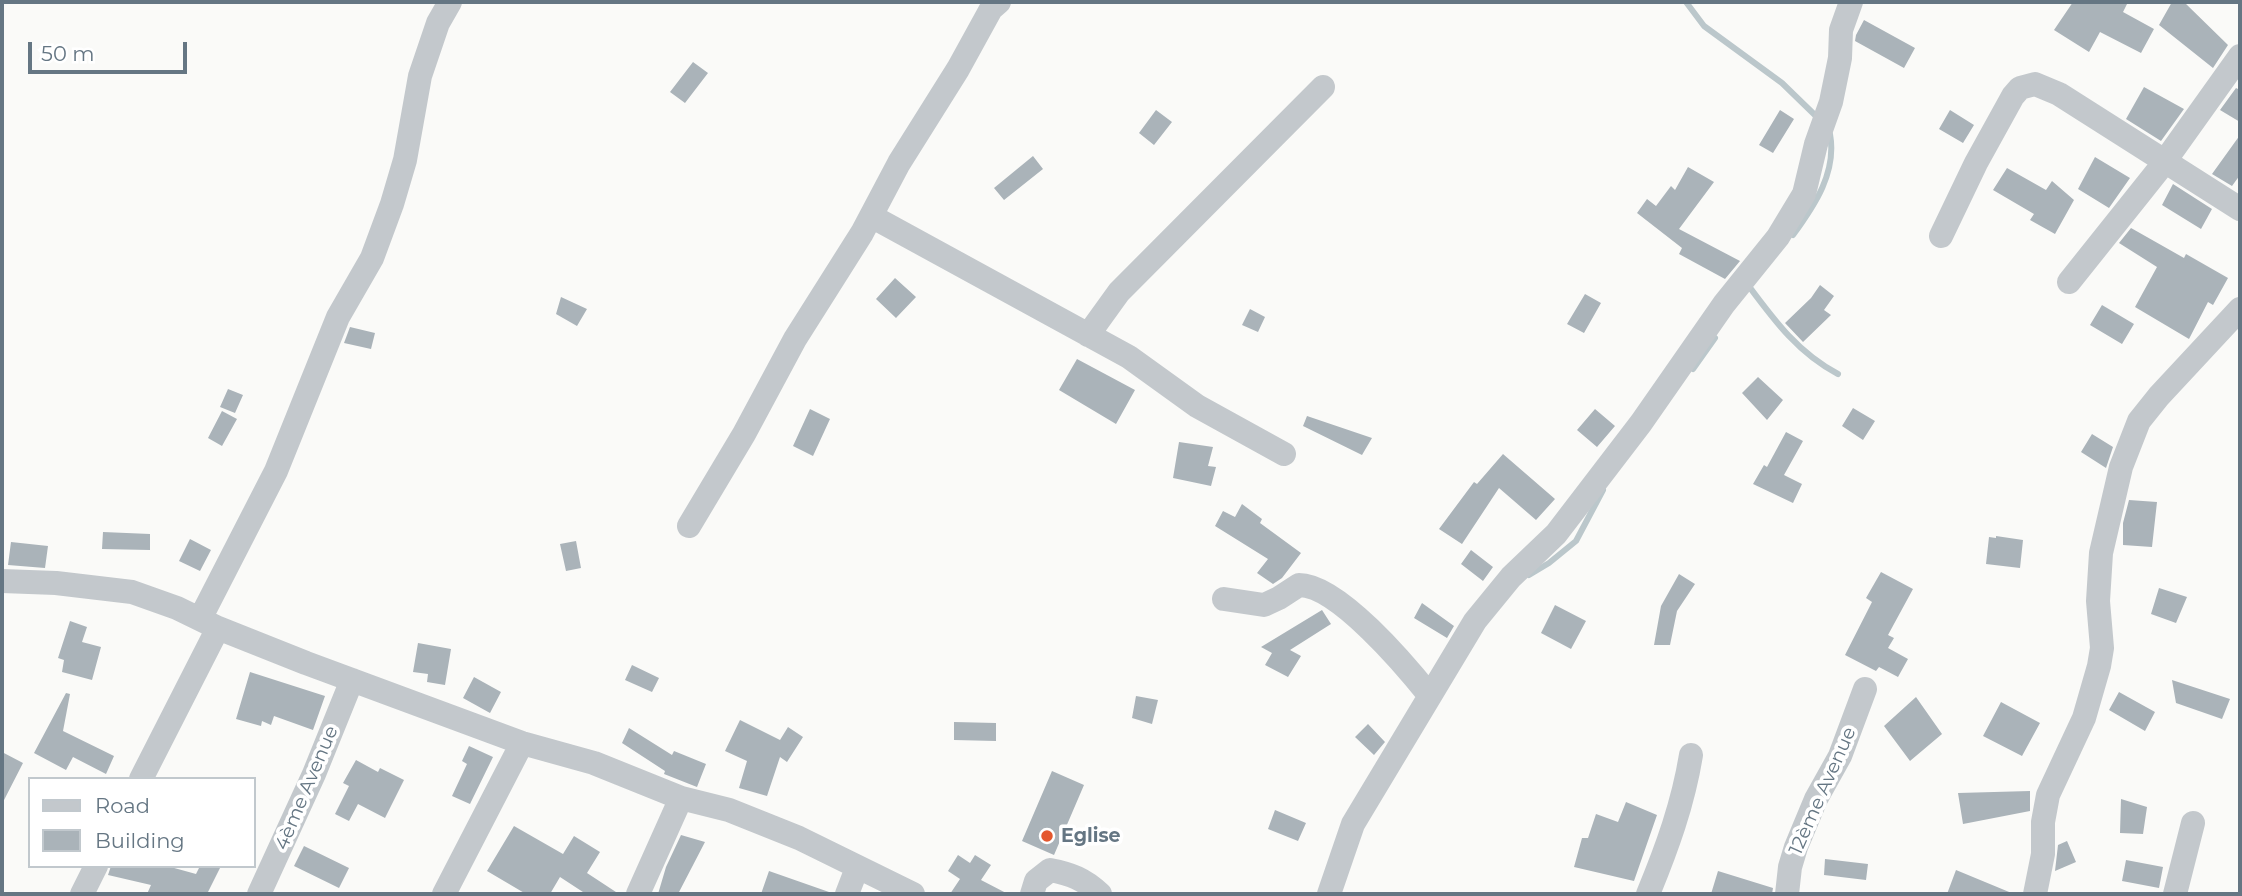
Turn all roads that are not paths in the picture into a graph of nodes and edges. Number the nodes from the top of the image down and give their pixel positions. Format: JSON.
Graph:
{"nodes":[{"id":1,"x":450,"y":2,"type":"edge"},
{"id":2,"x":999,"y":2,"type":"edge"},
{"id":3,"x":1851,"y":2,"type":"edge"},
{"id":4,"x":2240,"y":56,"type":"edge"},
{"id":5,"x":1322,"y":87,"type":"dead end"},
{"id":6,"x":2166,"y":160,"type":"junction"},
{"id":7,"x":2240,"y":209,"type":"edge"},
{"id":8,"x":871,"y":216,"type":"junction"},
{"id":9,"x":1941,"y":236,"type":"dead end"},
{"id":10,"x":2069,"y":282,"type":"dead end"},
{"id":11,"x":2240,"y":309,"type":"edge"},
{"id":12,"x":1088,"y":335,"type":"junction"},
{"id":13,"x":1284,"y":454,"type":"dead end"},
{"id":14,"x":689,"y":526,"type":"dead end"},
{"id":15,"x":2,"y":585,"type":"edge"},
{"id":16,"x":1224,"y":599,"type":"dead end"},
{"id":17,"x":209,"y":624,"type":"junction"},
{"id":18,"x":352,"y":680,"type":"junction"},
{"id":19,"x":1865,"y":689,"type":"dead end"},
{"id":20,"x":1430,"y":696,"type":"junction"},
{"id":21,"x":522,"y":743,"type":"junction"},
{"id":22,"x":1691,"y":755,"type":"dead end"},
{"id":23,"x":142,"y":777,"type":"edge"},
{"id":24,"x":681,"y":797,"type":"junction"},
{"id":25,"x":2193,"y":823,"type":"dead end"},
{"id":26,"x":95,"y":868,"type":"edge"},
{"id":27,"x":857,"y":868,"type":"junction"},
{"id":28,"x":1034,"y":888,"type":"edge"},
{"id":29,"x":82,"y":894,"type":"edge"},
{"id":30,"x":259,"y":894,"type":"edge"},
{"id":31,"x":444,"y":894,"type":"edge"},
{"id":32,"x":638,"y":894,"type":"edge"},
{"id":33,"x":847,"y":894,"type":"edge"},
{"id":34,"x":913,"y":894,"type":"edge"},
{"id":35,"x":1100,"y":894,"type":"edge"},
{"id":36,"x":1329,"y":894,"type":"edge"},
{"id":37,"x":1648,"y":894,"type":"edge"},
{"id":38,"x":1787,"y":894,"type":"edge"},
{"id":39,"x":2035,"y":894,"type":"edge"},
{"id":40,"x":2175,"y":894,"type":"edge"}],
"edges":[{"from":1,"to":17,"type":"street"},
{"from":2,"to":8,"type":"street"},
{"from":3,"to":20,"type":"street"},
{"from":4,"to":6,"type":"street"},
{"from":5,"to":12,"type":"street"},
{"from":6,"to":7,"type":"street"},
{"from":6,"to":9,"type":"street"},
{"from":6,"to":10,"type":"street"},
{"from":8,"to":12,"type":"street"},
{"from":8,"to":14,"type":"street"},
{"from":11,"to":39,"type":"street"},
{"from":12,"to":13,"type":"street"},
{"from":15,"to":17,"type":"street"},
{"from":16,"to":20,"type":"street"},
{"from":17,"to":18,"type":"street"},
{"from":17,"to":23,"type":"street"},
{"from":18,"to":21,"type":"street"},
{"from":18,"to":30,"type":"street","name":"4ème Avenue"},
{"from":19,"to":38,"type":"street","name":"12ème Avenue"},
{"from":20,"to":36,"type":"street"},
{"from":21,"to":24,"type":"street"},
{"from":21,"to":31,"type":"street"},
{"from":22,"to":37,"type":"street"},
{"from":24,"to":27,"type":"street"},
{"from":24,"to":32,"type":"street"},
{"from":25,"to":40,"type":"street"},
{"from":26,"to":29,"type":"street"},
{"from":27,"to":33,"type":"street"},
{"from":27,"to":34,"type":"street"},
{"from":28,"to":35,"type":"street"}]}
